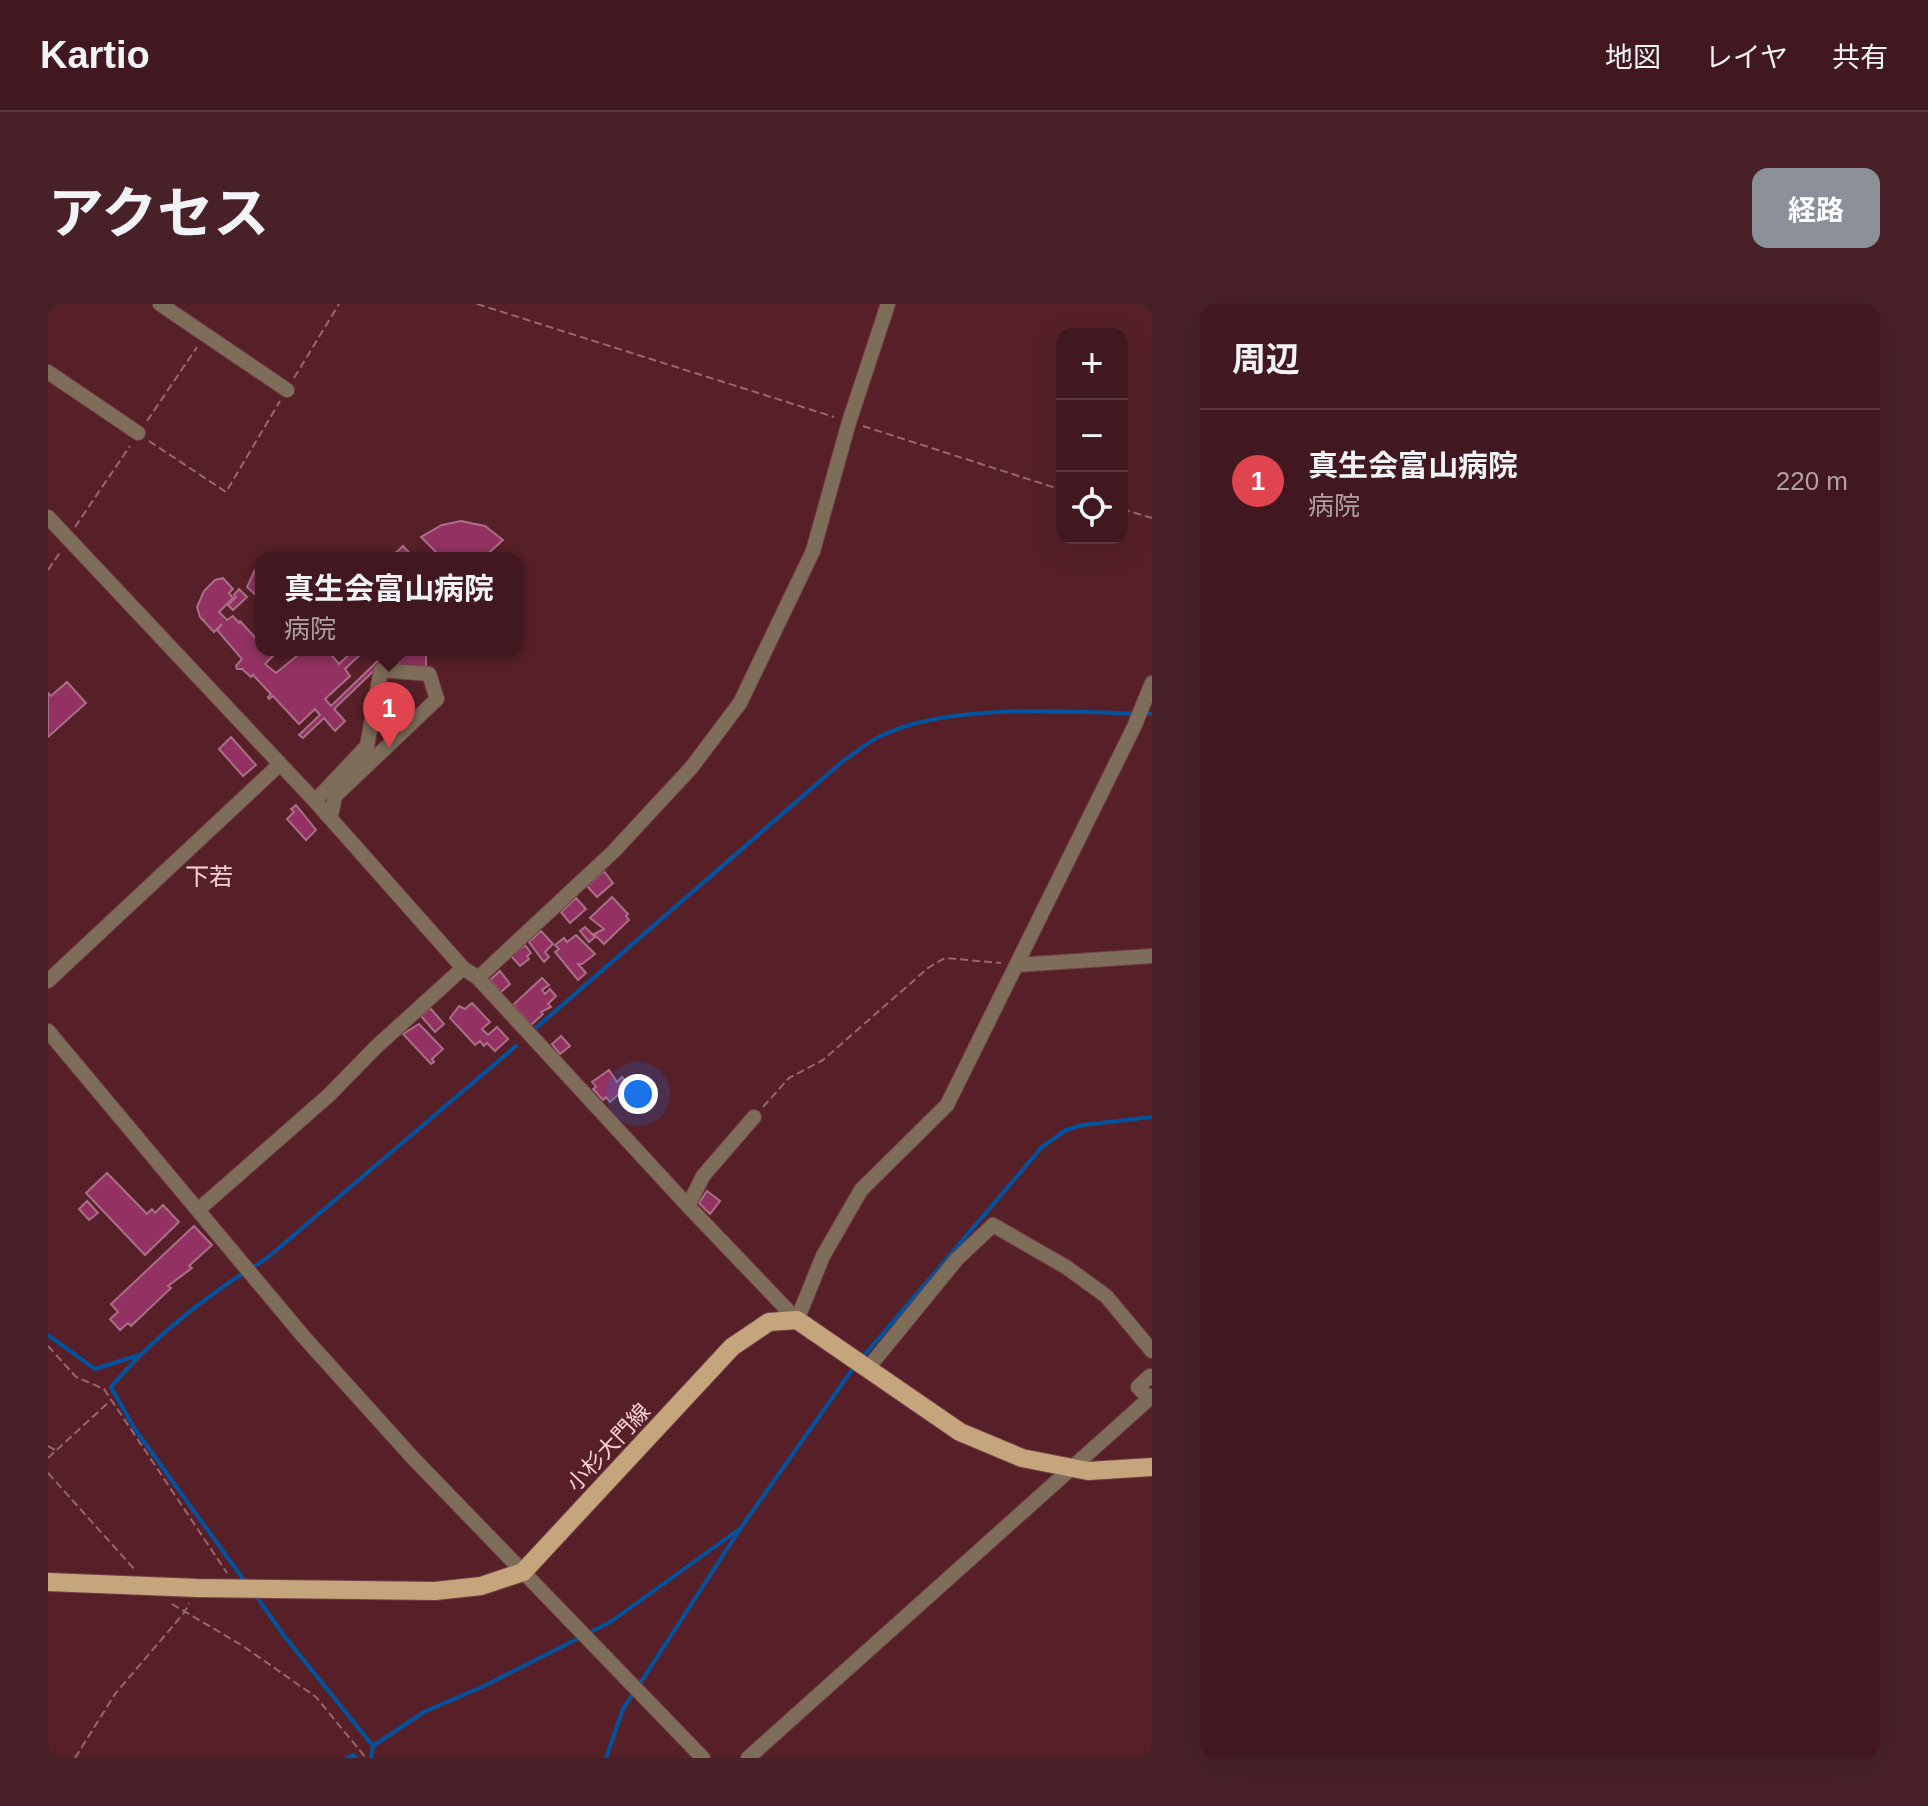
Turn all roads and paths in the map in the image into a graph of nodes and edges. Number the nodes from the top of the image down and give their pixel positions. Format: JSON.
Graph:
{"nodes":[{"id":1,"x":160,"y":304,"type":"edge"},
{"id":2,"x":477,"y":304,"type":"edge"},
{"id":3,"x":888,"y":304,"type":"edge"},
{"id":4,"x":205,"y":335,"type":"junction"},
{"id":5,"x":48,"y":372,"type":"edge"},
{"id":6,"x":287,"y":390,"type":"dead end"},
{"id":7,"x":849,"y":422,"type":"junction"},
{"id":8,"x":138,"y":433,"type":"junction"},
{"id":9,"x":1056,"y":488,"type":"edge"},
{"id":10,"x":226,"y":492,"type":"dead end"},
{"id":11,"x":1128,"y":511,"type":"edge"},
{"id":12,"x":48,"y":517,"type":"edge"},
{"id":13,"x":1152,"y":518,"type":"edge"},
{"id":14,"x":68,"y":539,"type":"junction"},
{"id":15,"x":48,"y":570,"type":"edge"},
{"id":16,"x":1152,"y":683,"type":"edge"},
{"id":17,"x":1134,"y":727,"type":"junction"},
{"id":18,"x":1152,"y":727,"type":"edge"},
{"id":19,"x":279,"y":765,"type":"junction"},
{"id":20,"x":315,"y":801,"type":"junction"},
{"id":21,"x":327,"y":815,"type":"junction"},
{"id":22,"x":1152,"y":956,"type":"edge"},
{"id":23,"x":1016,"y":965,"type":"junction"},
{"id":24,"x":463,"y":968,"type":"junction"},
{"id":25,"x":478,"y":978,"type":"junction"},
{"id":26,"x":48,"y":981,"type":"edge"},
{"id":27,"x":48,"y":1031,"type":"edge"},
{"id":28,"x":754,"y":1117,"type":"joint"},
{"id":29,"x":688,"y":1206,"type":"junction"},
{"id":30,"x":198,"y":1210,"type":"junction"},
{"id":31,"x":797,"y":1320,"type":"junction"},
{"id":32,"x":48,"y":1346,"type":"edge"},
{"id":33,"x":1152,"y":1351,"type":"edge"},
{"id":34,"x":868,"y":1368,"type":"junction"},
{"id":35,"x":1152,"y":1378,"type":"edge"},
{"id":36,"x":1151,"y":1397,"type":"edge"},
{"id":37,"x":111,"y":1400,"type":"junction"},
{"id":38,"x":48,"y":1446,"type":"edge"},
{"id":39,"x":56,"y":1451,"type":"junction"},
{"id":40,"x":48,"y":1458,"type":"edge"},
{"id":41,"x":1152,"y":1467,"type":"edge"},
{"id":42,"x":1071,"y":1469,"type":"junction"},
{"id":43,"x":48,"y":1473,"type":"edge"},
{"id":44,"x":523,"y":1572,"type":"junction"},
{"id":45,"x":48,"y":1582,"type":"edge"},
{"id":46,"x":139,"y":1586,"type":"junction"},
{"id":47,"x":237,"y":1587,"type":"junction"},
{"id":48,"x":197,"y":1588,"type":"junction"},
{"id":49,"x":171,"y":1604,"type":"dead end"},
{"id":50,"x":184,"y":1613,"type":"junction"},
{"id":51,"x":75,"y":1758,"type":"edge"},
{"id":52,"x":366,"y":1758,"type":"edge"},
{"id":53,"x":703,"y":1758,"type":"edge"},
{"id":54,"x":748,"y":1758,"type":"edge"}],
"edges":[{"from":1,"to":4,"type":"street"},
{"from":2,"to":7,"type":"path"},
{"from":3,"to":7,"type":"street"},
{"from":4,"to":6,"type":"street"},
{"from":4,"to":8,"type":"path"},
{"from":5,"to":8,"type":"street"},
{"from":7,"to":9,"type":"path"},
{"from":7,"to":25,"type":"street"},
{"from":8,"to":10,"type":"path"},
{"from":8,"to":14,"type":"path"},
{"from":11,"to":13,"type":"path"},
{"from":12,"to":14,"type":"street"},
{"from":14,"to":15,"type":"path"},
{"from":14,"to":19,"type":"street"},
{"from":16,"to":17,"type":"street"},
{"from":17,"to":18,"type":"street"},
{"from":17,"to":23,"type":"street"},
{"from":19,"to":20,"type":"street"},
{"from":19,"to":26,"type":"street"},
{"from":20,"to":21,"type":"street"},
{"from":20,"to":21,"type":"street"},
{"from":21,"to":24,"type":"street"},
{"from":22,"to":23,"type":"street"},
{"from":23,"to":28,"type":"path"},
{"from":23,"to":31,"type":"street"},
{"from":24,"to":25,"type":"street"},
{"from":24,"to":30,"type":"street"},
{"from":25,"to":29,"type":"street"},
{"from":27,"to":30,"type":"street"},
{"from":28,"to":29,"type":"street"},
{"from":29,"to":31,"type":"street"},
{"from":30,"to":44,"type":"street"},
{"from":31,"to":34,"type":"main road"},
{"from":31,"to":44,"type":"main road","name":"小杉大門線"},
{"from":32,"to":37,"type":"path"},
{"from":33,"to":34,"type":"street"},
{"from":34,"to":42,"type":"main road"},
{"from":35,"to":36,"type":"street"},
{"from":36,"to":42,"type":"street"},
{"from":37,"to":39,"type":"path"},
{"from":37,"to":47,"type":"path"},
{"from":38,"to":39,"type":"path"},
{"from":39,"to":40,"type":"path"},
{"from":41,"to":42,"type":"main road"},
{"from":42,"to":54,"type":"street"},
{"from":43,"to":46,"type":"path"},
{"from":44,"to":47,"type":"main road","name":"小杉大門線"},
{"from":44,"to":53,"type":"street"},
{"from":45,"to":46,"type":"main road","name":"小杉大門線"},
{"from":46,"to":48,"type":"main road","name":"小杉大門線"},
{"from":47,"to":48,"type":"main road","name":"小杉大門線"},
{"from":48,"to":50,"type":"path"},
{"from":49,"to":50,"type":"path"},
{"from":50,"to":51,"type":"path"},
{"from":50,"to":52,"type":"path"}]}
